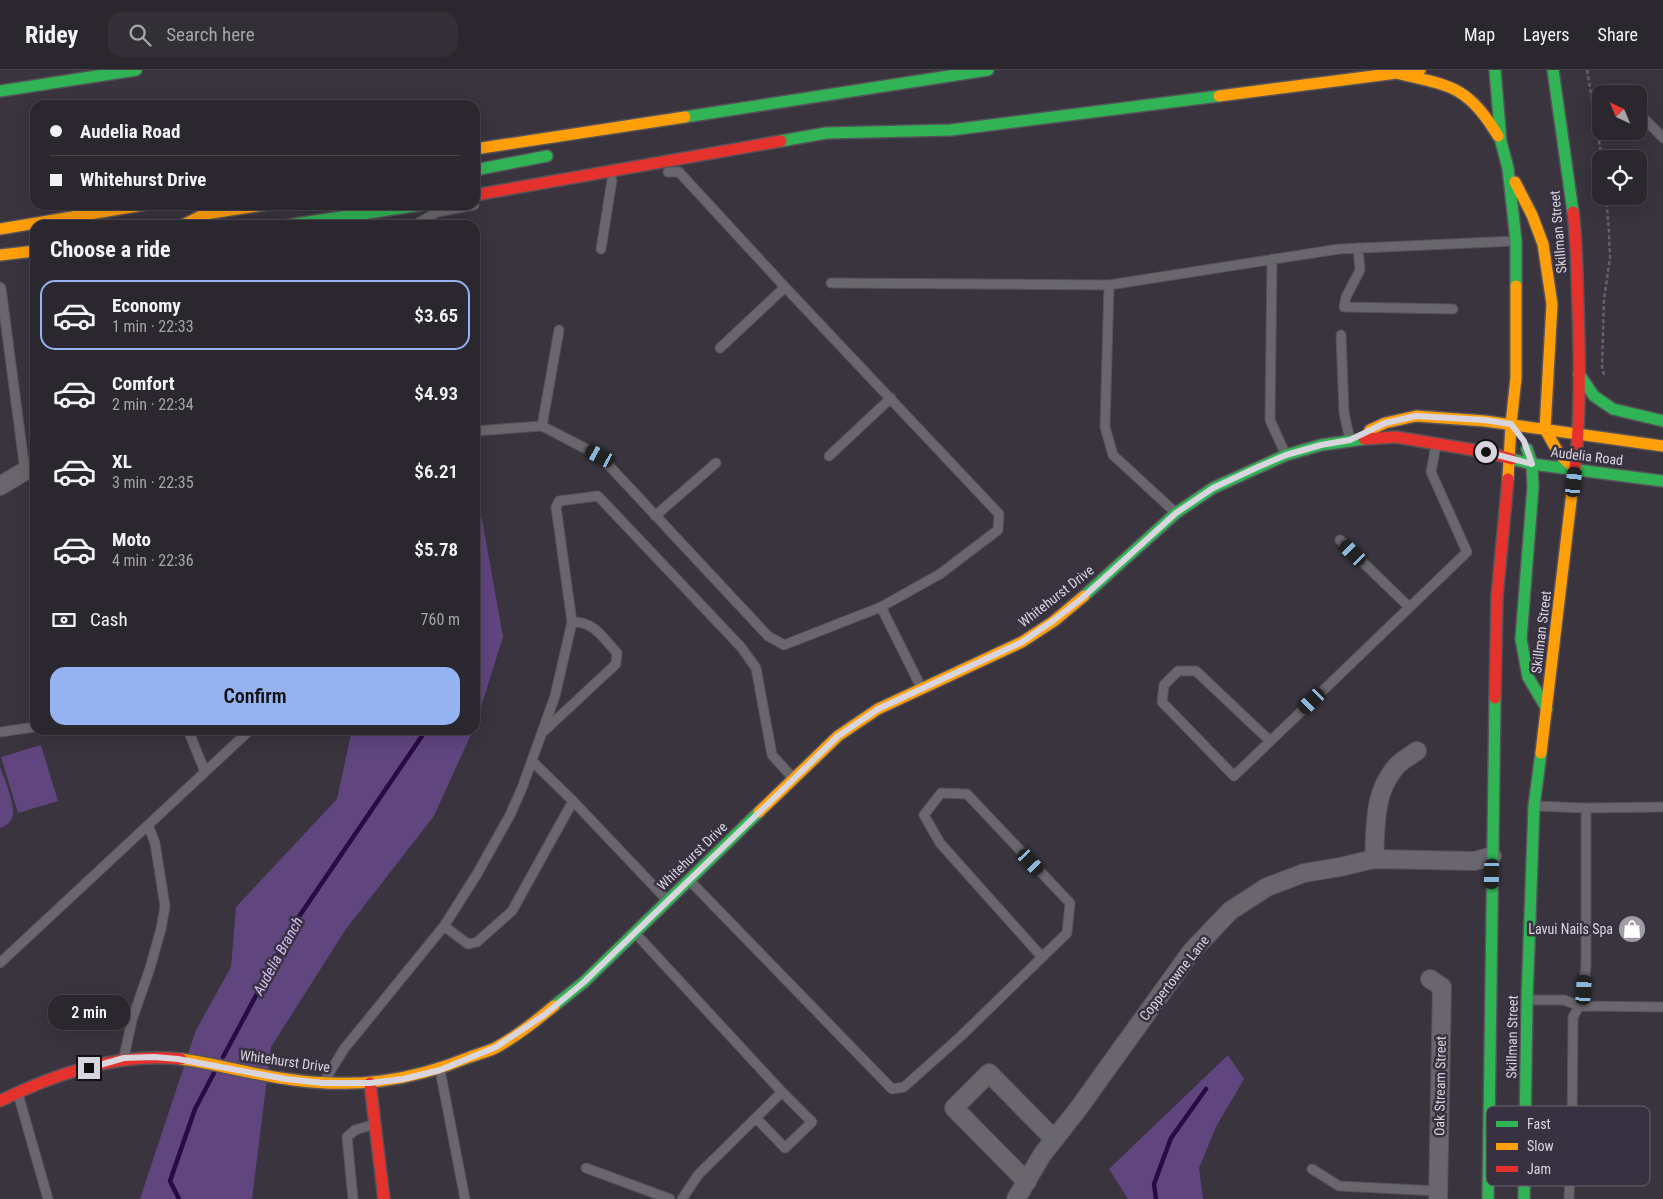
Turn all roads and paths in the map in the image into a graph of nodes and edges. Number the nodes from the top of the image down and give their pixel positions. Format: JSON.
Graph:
{"nodes":[{"id":1,"x":136,"y":70,"type":"edge"},
{"id":2,"x":988,"y":70,"type":"edge"},
{"id":3,"x":1420,"y":70,"type":"edge"},
{"id":4,"x":1495,"y":70,"type":"edge"},
{"id":5,"x":1553,"y":70,"type":"edge"},
{"id":6,"x":1587,"y":70,"type":"edge"},
{"id":7,"x":1394,"y":73,"type":"edge"},
{"id":8,"x":0,"y":91,"type":"edge"},
{"id":9,"x":1648,"y":122,"type":"edge"},
{"id":10,"x":611,"y":128,"type":"junction"},
{"id":11,"x":1663,"y":138,"type":"edge"},
{"id":12,"x":588,"y":142,"type":"dead end"},
{"id":13,"x":1501,"y":142,"type":"junction"},
{"id":14,"x":480,"y":148,"type":"edge"},
{"id":15,"x":1600,"y":150,"type":"edge"},
{"id":16,"x":554,"y":154,"type":"dead end"},
{"id":17,"x":1508,"y":168,"type":"junction"},
{"id":18,"x":480,"y":169,"type":"edge"},
{"id":19,"x":612,"y":180,"type":"junction"},
{"id":20,"x":480,"y":194,"type":"edge"},
{"id":21,"x":514,"y":198,"type":"dead end"},
{"id":22,"x":485,"y":203,"type":"dead end"},
{"id":23,"x":480,"y":204,"type":"edge"},
{"id":24,"x":1607,"y":205,"type":"edge"},
{"id":25,"x":114,"y":210,"type":"edge"},
{"id":26,"x":231,"y":210,"type":"edge"},
{"id":27,"x":387,"y":210,"type":"edge"},
{"id":28,"x":448,"y":210,"type":"edge"},
{"id":29,"x":57,"y":220,"type":"edge"},
{"id":30,"x":193,"y":220,"type":"edge"},
{"id":31,"x":322,"y":220,"type":"edge"},
{"id":32,"x":423,"y":220,"type":"edge"},
{"id":33,"x":30,"y":225,"type":"edge"},
{"id":34,"x":0,"y":230,"type":"edge"},
{"id":35,"x":1516,"y":241,"type":"junction"},
{"id":36,"x":1358,"y":248,"type":"junction"},
{"id":37,"x":601,"y":249,"type":"dead end"},
{"id":38,"x":30,"y":252,"type":"edge"},
{"id":39,"x":0,"y":255,"type":"edge"},
{"id":40,"x":1272,"y":259,"type":"junction"},
{"id":41,"x":830,"y":283,"type":"dead end"},
{"id":42,"x":1109,"y":284,"type":"junction"},
{"id":43,"x":0,"y":287,"type":"edge"},
{"id":44,"x":785,"y":287,"type":"junction"},
{"id":45,"x":1453,"y":309,"type":"dead end"},
{"id":46,"x":559,"y":330,"type":"dead end"},
{"id":47,"x":1341,"y":335,"type":"dead end"},
{"id":48,"x":720,"y":348,"type":"dead end"},
{"id":49,"x":1579,"y":374,"type":"junction"},
{"id":50,"x":1607,"y":381,"type":"dead end"},
{"id":51,"x":891,"y":398,"type":"junction"},
{"id":52,"x":1663,"y":421,"type":"edge"},
{"id":53,"x":1511,"y":424,"type":"junction"},
{"id":54,"x":542,"y":426,"type":"junction"},
{"id":55,"x":1545,"y":429,"type":"junction"},
{"id":56,"x":480,"y":431,"type":"edge"},
{"id":57,"x":1579,"y":433,"type":"junction"},
{"id":58,"x":1350,"y":440,"type":"junction"},
{"id":59,"x":1436,"y":442,"type":"junction"},
{"id":60,"x":1663,"y":446,"type":"edge"},
{"id":61,"x":1286,"y":455,"type":"junction"},
{"id":62,"x":829,"y":456,"type":"dead end"},
{"id":63,"x":1509,"y":457,"type":"junction"},
{"id":64,"x":716,"y":463,"type":"dead end"},
{"id":65,"x":1532,"y":464,"type":"junction"},
{"id":66,"x":30,"y":470,"type":"edge"},
{"id":67,"x":1575,"y":470,"type":"junction"},
{"id":68,"x":1663,"y":480,"type":"edge"},
{"id":69,"x":0,"y":486,"type":"edge"},
{"id":70,"x":1176,"y":513,"type":"junction"},
{"id":71,"x":655,"y":516,"type":"junction"},
{"id":72,"x":1340,"y":540,"type":"dead end"},
{"id":73,"x":881,"y":607,"type":"junction"},
{"id":74,"x":1409,"y":607,"type":"junction"},
{"id":75,"x":572,"y":622,"type":"junction"},
{"id":76,"x":921,"y":688,"type":"junction"},
{"id":77,"x":1547,"y":709,"type":"junction"},
{"id":78,"x":30,"y":728,"type":"edge"},
{"id":79,"x":0,"y":732,"type":"edge"},
{"id":80,"x":190,"y":735,"type":"edge"},
{"id":81,"x":245,"y":735,"type":"edge"},
{"id":82,"x":540,"y":735,"type":"junction"},
{"id":83,"x":1270,"y":741,"type":"junction"},
{"id":84,"x":1417,"y":751,"type":"dead end"},
{"id":85,"x":532,"y":761,"type":"junction"},
{"id":86,"x":205,"y":772,"type":"junction"},
{"id":87,"x":793,"y":778,"type":"junction"},
{"id":88,"x":573,"y":801,"type":"junction"},
{"id":89,"x":1534,"y":806,"type":"junction"},
{"id":90,"x":1663,"y":807,"type":"edge"},
{"id":91,"x":1586,"y":808,"type":"junction"},
{"id":92,"x":148,"y":825,"type":"junction"},
{"id":93,"x":1492,"y":856,"type":"junction"},
{"id":94,"x":1374,"y":859,"type":"junction"},
{"id":95,"x":689,"y":880,"type":"junction"},
{"id":96,"x":668,"y":901,"type":"junction"},
{"id":97,"x":444,"y":926,"type":"junction"},
{"id":98,"x":635,"y":933,"type":"junction"},
{"id":99,"x":1042,"y":956,"type":"junction"},
{"id":100,"x":0,"y":963,"type":"edge"},
{"id":101,"x":1430,"y":979,"type":"dead end"},
{"id":102,"x":1527,"y":1000,"type":"junction"},
{"id":103,"x":1580,"y":1006,"type":"junction"},
{"id":104,"x":1663,"y":1008,"type":"edge"},
{"id":105,"x":124,"y":1058,"type":"junction"},
{"id":106,"x":440,"y":1070,"type":"junction"},
{"id":107,"x":323,"y":1083,"type":"junction"},
{"id":108,"x":370,"y":1083,"type":"junction"},
{"id":109,"x":18,"y":1091,"type":"junction"},
{"id":110,"x":782,"y":1092,"type":"junction"},
{"id":111,"x":0,"y":1101,"type":"edge"},
{"id":112,"x":1489,"y":1106,"type":"edge"},
{"id":113,"x":1525,"y":1106,"type":"edge"},
{"id":114,"x":1572,"y":1106,"type":"edge"},
{"id":115,"x":756,"y":1118,"type":"junction"},
{"id":116,"x":375,"y":1124,"type":"junction"},
{"id":117,"x":1054,"y":1139,"type":"junction"},
{"id":118,"x":586,"y":1168,"type":"dead end"},
{"id":119,"x":1312,"y":1169,"type":"dead end"},
{"id":120,"x":1026,"y":1182,"type":"junction"},
{"id":121,"x":1488,"y":1186,"type":"edge"},
{"id":122,"x":1524,"y":1186,"type":"edge"},
{"id":123,"x":1569,"y":1186,"type":"edge"},
{"id":124,"x":1438,"y":1195,"type":"edge"},
{"id":125,"x":48,"y":1199,"type":"edge"},
{"id":126,"x":353,"y":1199,"type":"edge"},
{"id":127,"x":384,"y":1199,"type":"edge"},
{"id":128,"x":465,"y":1199,"type":"edge"},
{"id":129,"x":670,"y":1199,"type":"edge"},
{"id":130,"x":682,"y":1199,"type":"edge"},
{"id":131,"x":1016,"y":1199,"type":"edge"},
{"id":132,"x":1488,"y":1199,"type":"edge"},
{"id":133,"x":1524,"y":1199,"type":"edge"},
{"id":134,"x":1569,"y":1199,"type":"edge"}],
"edges":[{"from":1,"to":8,"type":"main road"},
{"from":2,"to":10,"type":"main road"},
{"from":3,"to":7,"type":"main road"},
{"from":4,"to":13,"type":"main road","name":"Skillman Street"},
{"from":5,"to":49,"type":"main road","name":"Skillman Street"},
{"from":6,"to":15,"type":"path"},
{"from":7,"to":13,"type":"main road"},
{"from":7,"to":20,"type":"main road"},
{"from":9,"to":11,"type":"lane"},
{"from":10,"to":12,"type":"main road"},
{"from":10,"to":14,"type":"main road"},
{"from":13,"to":17,"type":"main road","name":"Skillman Street"},
{"from":16,"to":18,"type":"main road"},
{"from":17,"to":35,"type":"main road","name":"Skillman Street"},
{"from":17,"to":55,"type":"main road"},
{"from":19,"to":21,"type":"lane"},
{"from":19,"to":37,"type":"lane"},
{"from":19,"to":44,"type":"lane"},
{"from":22,"to":23,"type":"lane"},
{"from":24,"to":50,"type":"path"},
{"from":25,"to":29,"type":"main road"},
{"from":26,"to":30,"type":"main road"},
{"from":27,"to":31,"type":"main road"},
{"from":28,"to":32,"type":"lane"},
{"from":33,"to":34,"type":"main road"},
{"from":35,"to":36,"type":"lane"},
{"from":35,"to":53,"type":"main road","name":"Skillman Street"},
{"from":36,"to":40,"type":"lane"},
{"from":36,"to":45,"type":"lane"},
{"from":38,"to":39,"type":"main road"},
{"from":40,"to":42,"type":"lane"},
{"from":40,"to":61,"type":"lane"},
{"from":41,"to":42,"type":"lane"},
{"from":42,"to":70,"type":"lane"},
{"from":43,"to":66,"type":"lane"},
{"from":44,"to":48,"type":"lane"},
{"from":44,"to":51,"type":"lane"},
{"from":46,"to":54,"type":"lane"},
{"from":47,"to":58,"type":"lane"},
{"from":49,"to":52,"type":"main road"},
{"from":49,"to":57,"type":"main road","name":"Skillman Street"},
{"from":51,"to":62,"type":"lane"},
{"from":51,"to":73,"type":"lane"},
{"from":53,"to":55,"type":"main road","name":"Audelia Road"},
{"from":53,"to":58,"type":"main road","name":"Whitehurst Drive"},
{"from":53,"to":63,"type":"main road","name":"Skillman Street"},
{"from":53,"to":65,"type":"main road"},
{"from":54,"to":56,"type":"lane"},
{"from":54,"to":71,"type":"lane"},
{"from":55,"to":57,"type":"main road","name":"Audelia Road"},
{"from":55,"to":67,"type":"main road"},
{"from":57,"to":60,"type":"main road","name":"Audelia Road"},
{"from":57,"to":67,"type":"main road","name":"Skillman Street"},
{"from":58,"to":59,"type":"main road","name":"Whitehurst Drive"},
{"from":58,"to":61,"type":"main road","name":"Whitehurst Drive"},
{"from":59,"to":63,"type":"main road","name":"Whitehurst Drive"},
{"from":59,"to":74,"type":"lane"},
{"from":61,"to":70,"type":"main road","name":"Whitehurst Drive"},
{"from":63,"to":65,"type":"main road","name":"Audelia Road"},
{"from":63,"to":93,"type":"main road","name":"Skillman Street"},
{"from":64,"to":71,"type":"lane"},
{"from":65,"to":67,"type":"main road","name":"Audelia Road"},
{"from":65,"to":77,"type":"main road"},
{"from":66,"to":69,"type":"street"},
{"from":67,"to":68,"type":"main road","name":"Audelia Road"},
{"from":67,"to":77,"type":"main road","name":"Skillman Street"},
{"from":70,"to":76,"type":"main road","name":"Whitehurst Drive"},
{"from":71,"to":73,"type":"lane"},
{"from":72,"to":74,"type":"lane"},
{"from":73,"to":76,"type":"lane"},
{"from":74,"to":83,"type":"lane"},
{"from":75,"to":82,"type":"lane"},
{"from":75,"to":82,"type":"lane"},
{"from":75,"to":87,"type":"lane"},
{"from":76,"to":87,"type":"main road","name":"Whitehurst Drive"},
{"from":77,"to":89,"type":"main road","name":"Skillman Street"},
{"from":78,"to":79,"type":"lane"},
{"from":80,"to":86,"type":"lane"},
{"from":81,"to":86,"type":"lane"},
{"from":82,"to":85,"type":"lane"},
{"from":83,"to":83,"type":"lane"},
{"from":84,"to":94,"type":"street"},
{"from":85,"to":88,"type":"lane"},
{"from":85,"to":97,"type":"lane"},
{"from":86,"to":92,"type":"lane"},
{"from":87,"to":95,"type":"main road","name":"Whitehurst Drive"},
{"from":88,"to":96,"type":"lane"},
{"from":88,"to":97,"type":"lane"},
{"from":89,"to":91,"type":"lane"},
{"from":89,"to":102,"type":"main road","name":"Skillman Street"},
{"from":90,"to":91,"type":"lane"},
{"from":91,"to":103,"type":"lane"},
{"from":92,"to":100,"type":"lane"},
{"from":92,"to":105,"type":"lane"},
{"from":93,"to":94,"type":"street","name":"Coppertowne Lane"},
{"from":93,"to":112,"type":"main road","name":"Skillman Street"},
{"from":94,"to":117,"type":"street","name":"Coppertowne Lane"},
{"from":95,"to":96,"type":"main road","name":"Whitehurst Drive"},
{"from":95,"to":99,"type":"lane"},
{"from":96,"to":98,"type":"main road","name":"Whitehurst Drive"},
{"from":97,"to":107,"type":"lane"},
{"from":98,"to":106,"type":"main road","name":"Whitehurst Drive"},
{"from":98,"to":110,"type":"lane"},
{"from":99,"to":99,"type":"lane"},
{"from":101,"to":124,"type":"street","name":"Oak Stream Street"},
{"from":102,"to":103,"type":"lane"},
{"from":102,"to":113,"type":"main road","name":"Skillman Street"},
{"from":103,"to":104,"type":"lane"},
{"from":103,"to":114,"type":"lane"},
{"from":105,"to":107,"type":"main road","name":"Whitehurst Drive"},
{"from":105,"to":109,"type":"main road","name":"Whitehurst Drive"},
{"from":106,"to":108,"type":"main road","name":"Whitehurst Drive"},
{"from":106,"to":128,"type":"lane"},
{"from":107,"to":108,"type":"main road","name":"Whitehurst Drive"},
{"from":108,"to":116,"type":"main road"},
{"from":109,"to":111,"type":"main road","name":"Whitehurst Drive"},
{"from":109,"to":125,"type":"lane"},
{"from":110,"to":115,"type":"lane"},
{"from":110,"to":115,"type":"lane"},
{"from":115,"to":130,"type":"lane"},
{"from":116,"to":126,"type":"lane"},
{"from":116,"to":127,"type":"main road"},
{"from":117,"to":120,"type":"street","name":"Coppertowne Lane"},
{"from":117,"to":120,"type":"street"},
{"from":118,"to":129,"type":"lane"},
{"from":119,"to":124,"type":"lane"},
{"from":120,"to":131,"type":"street","name":"Coppertowne Lane"},
{"from":121,"to":132,"type":"main road","name":"Skillman Street"},
{"from":122,"to":133,"type":"main road","name":"Skillman Street"},
{"from":123,"to":134,"type":"lane"}]}
